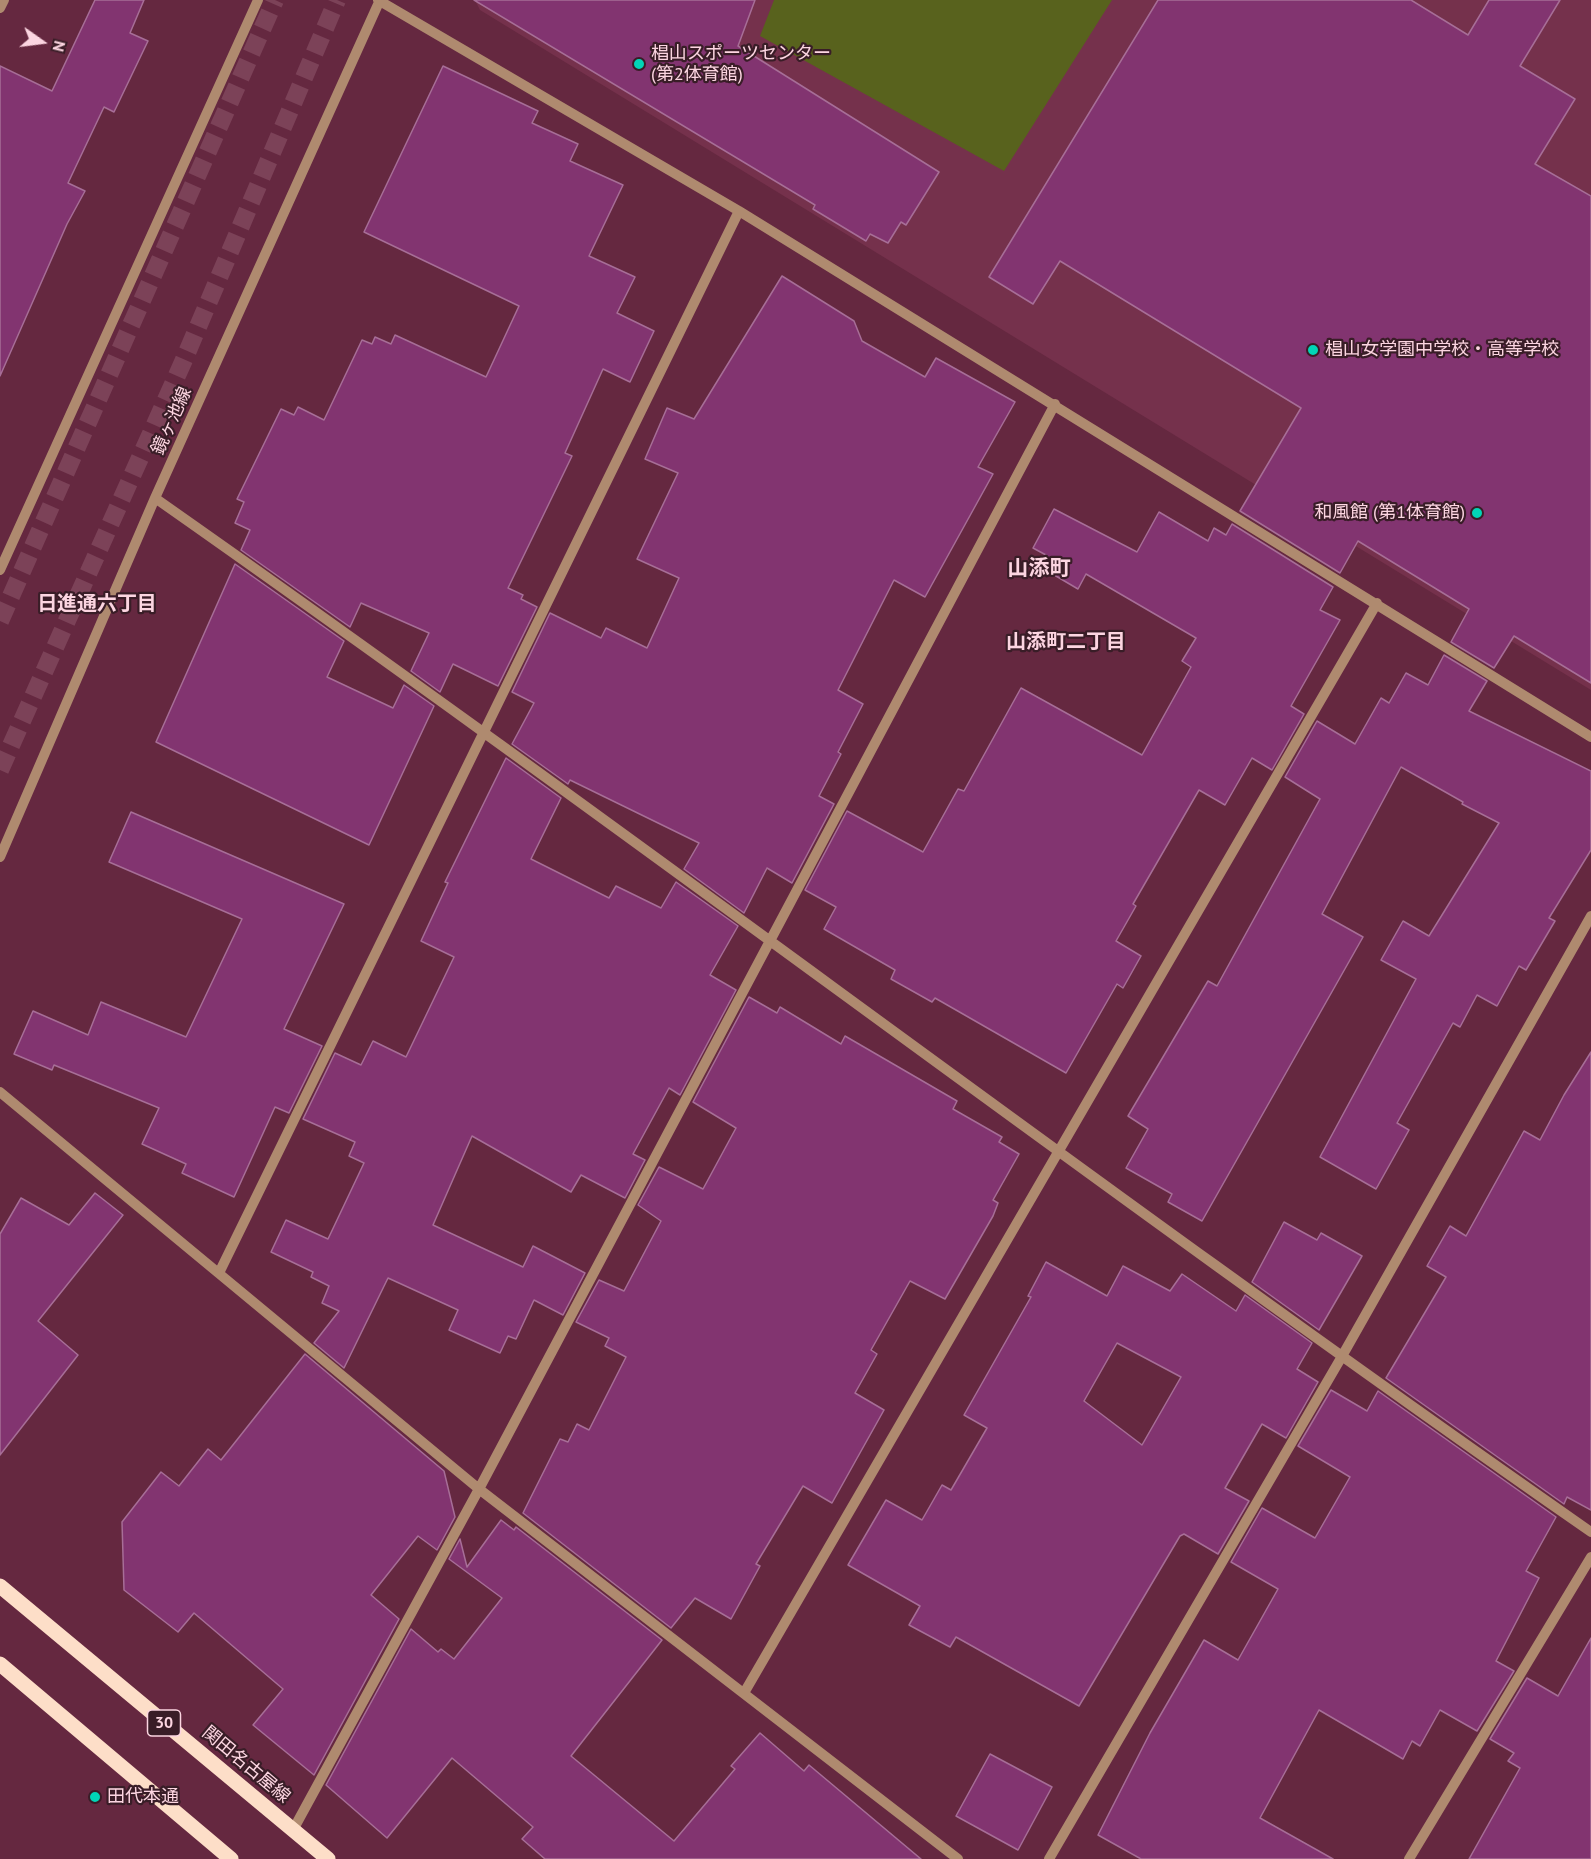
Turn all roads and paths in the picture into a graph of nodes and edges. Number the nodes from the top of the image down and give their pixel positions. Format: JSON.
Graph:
{"nodes":[{"id":1,"x":4,"y":0,"type":"edge"},
{"id":2,"x":258,"y":0,"type":"edge"},
{"id":3,"x":379,"y":0,"type":"edge"},
{"id":4,"x":0,"y":8,"type":"edge"},
{"id":5,"x":739,"y":211,"type":"junction"},
{"id":6,"x":1055,"y":404,"type":"junction"},
{"id":7,"x":155,"y":498,"type":"junction"},
{"id":8,"x":0,"y":570,"type":"edge"},
{"id":9,"x":1377,"y":603,"type":"junction"},
{"id":10,"x":485,"y":734,"type":"junction"},
{"id":11,"x":1591,"y":737,"type":"edge"},
{"id":12,"x":0,"y":858,"type":"edge"},
{"id":13,"x":1591,"y":916,"type":"edge"},
{"id":14,"x":771,"y":942,"type":"junction"},
{"id":15,"x":0,"y":1092,"type":"edge"},
{"id":16,"x":1058,"y":1154,"type":"junction"},
{"id":17,"x":219,"y":1273,"type":"junction"},
{"id":18,"x":1341,"y":1358,"type":"junction"},
{"id":19,"x":479,"y":1489,"type":"junction"},
{"id":20,"x":1591,"y":1532,"type":"edge"},
{"id":21,"x":1591,"y":1557,"type":"edge"},
{"id":22,"x":0,"y":1586,"type":"edge"},
{"id":23,"x":0,"y":1664,"type":"edge"},
{"id":24,"x":744,"y":1693,"type":"junction"},
{"id":25,"x":292,"y":1830,"type":"junction"},
{"id":26,"x":231,"y":1859,"type":"edge"},
{"id":27,"x":328,"y":1859,"type":"edge"},
{"id":28,"x":958,"y":1859,"type":"edge"},
{"id":29,"x":1049,"y":1859,"type":"edge"},
{"id":30,"x":1409,"y":1859,"type":"edge"}],
"edges":[{"from":1,"to":4,"type":"street"},
{"from":2,"to":8,"type":"street"},
{"from":3,"to":5,"type":"street"},
{"from":3,"to":7,"type":"street","name":"鏡ヶ池線"},
{"from":5,"to":6,"type":"street"},
{"from":5,"to":10,"type":"street"},
{"from":6,"to":9,"type":"street"},
{"from":6,"to":14,"type":"street"},
{"from":7,"to":10,"type":"street"},
{"from":7,"to":12,"type":"street","name":"鏡ヶ池線"},
{"from":9,"to":11,"type":"street"},
{"from":9,"to":16,"type":"street"},
{"from":10,"to":14,"type":"street"},
{"from":10,"to":17,"type":"street"},
{"from":13,"to":18,"type":"street"},
{"from":14,"to":16,"type":"street"},
{"from":14,"to":19,"type":"street"},
{"from":15,"to":17,"type":"street"},
{"from":16,"to":18,"type":"street"},
{"from":16,"to":24,"type":"street"},
{"from":17,"to":19,"type":"street"},
{"from":18,"to":20,"type":"street"},
{"from":18,"to":29,"type":"street"},
{"from":19,"to":24,"type":"street"},
{"from":19,"to":25,"type":"street"},
{"from":21,"to":30,"type":"street"},
{"from":22,"to":25,"type":"main road","name":"関田名古屋線","number":"30"},
{"from":23,"to":26,"type":"main road"},
{"from":24,"to":28,"type":"street"},
{"from":25,"to":27,"type":"main road","name":"関田名古屋線","number":"30"}]}
